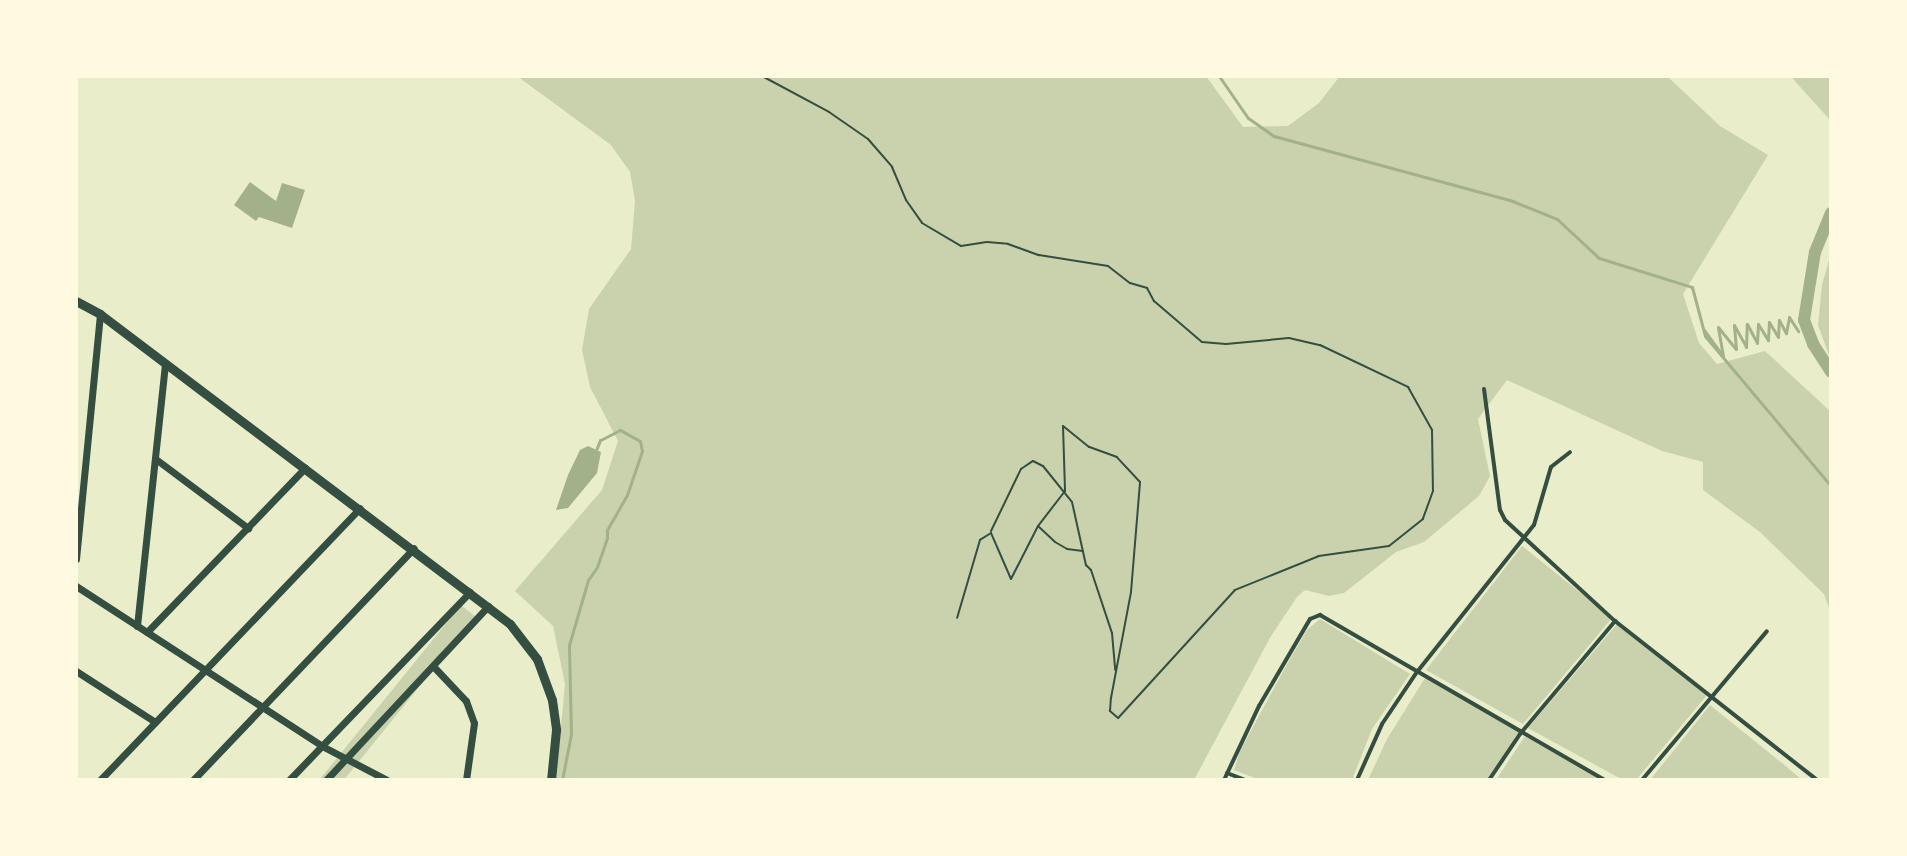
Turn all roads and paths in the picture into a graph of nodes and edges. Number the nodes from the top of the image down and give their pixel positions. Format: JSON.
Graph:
{"nodes":[{"id":1,"x":762,"y":76,"type":"edge"},
{"id":2,"x":76,"y":301,"type":"edge"},
{"id":3,"x":100,"y":314,"type":"junction"},
{"id":4,"x":165,"y":363,"type":"junction"},
{"id":5,"x":1484,"y":389,"type":"dead end"},
{"id":6,"x":1570,"y":452,"type":"dead end"},
{"id":7,"x":157,"y":460,"type":"junction"},
{"id":8,"x":305,"y":468,"type":"junction"},
{"id":9,"x":1065,"y":491,"type":"junction"},
{"id":10,"x":360,"y":508,"type":"junction"},
{"id":11,"x":1038,"y":526,"type":"junction"},
{"id":12,"x":248,"y":528,"type":"junction"},
{"id":13,"x":991,"y":533,"type":"junction"},
{"id":14,"x":1523,"y":539,"type":"junction"},
{"id":15,"x":414,"y":548,"type":"junction"},
{"id":16,"x":1084,"y":551,"type":"junction"},
{"id":17,"x":76,"y":559,"type":"edge"},
{"id":18,"x":76,"y":586,"type":"edge"},
{"id":19,"x":470,"y":592,"type":"junction"},
{"id":20,"x":488,"y":606,"type":"junction"},
{"id":21,"x":957,"y":618,"type":"dead end"},
{"id":22,"x":1615,"y":621,"type":"junction"},
{"id":23,"x":137,"y":626,"type":"junction"},
{"id":24,"x":1767,"y":631,"type":"dead end"},
{"id":25,"x":147,"y":632,"type":"junction"},
{"id":26,"x":433,"y":666,"type":"junction"},
{"id":27,"x":205,"y":670,"type":"junction"},
{"id":28,"x":76,"y":671,"type":"edge"},
{"id":29,"x":1417,"y":672,"type":"junction"},
{"id":30,"x":1116,"y":674,"type":"junction"},
{"id":31,"x":1709,"y":697,"type":"junction"},
{"id":32,"x":262,"y":707,"type":"junction"},
{"id":33,"x":155,"y":722,"type":"junction"},
{"id":34,"x":1520,"y":734,"type":"junction"},
{"id":35,"x":322,"y":746,"type":"junction"},
{"id":36,"x":345,"y":759,"type":"junction"},
{"id":37,"x":1227,"y":773,"type":"junction"},
{"id":38,"x":1809,"y":774,"type":"junction"},
{"id":39,"x":100,"y":780,"type":"edge"},
{"id":40,"x":193,"y":780,"type":"edge"},
{"id":41,"x":289,"y":780,"type":"edge"},
{"id":42,"x":326,"y":780,"type":"edge"},
{"id":43,"x":387,"y":780,"type":"edge"},
{"id":44,"x":466,"y":780,"type":"edge"},
{"id":45,"x":551,"y":780,"type":"edge"},
{"id":46,"x":1224,"y":780,"type":"edge"},
{"id":47,"x":1245,"y":780,"type":"edge"},
{"id":48,"x":1357,"y":780,"type":"edge"},
{"id":49,"x":1489,"y":780,"type":"edge"},
{"id":50,"x":1605,"y":780,"type":"edge"},
{"id":51,"x":1642,"y":780,"type":"edge"},
{"id":52,"x":1805,"y":780,"type":"edge"},
{"id":53,"x":1817,"y":780,"type":"edge"}],
"edges":[{"from":1,"to":30,"type":"path"},
{"from":2,"to":3,"type":"street"},
{"from":3,"to":4,"type":"street"},
{"from":3,"to":17,"type":"street"},
{"from":4,"to":7,"type":"street"},
{"from":4,"to":8,"type":"street"},
{"from":5,"to":14,"type":"lane"},
{"from":6,"to":14,"type":"lane"},
{"from":7,"to":12,"type":"street"},
{"from":7,"to":23,"type":"street"},
{"from":8,"to":10,"type":"street"},
{"from":8,"to":12,"type":"street"},
{"from":9,"to":11,"type":"path"},
{"from":9,"to":13,"type":"path"},
{"from":9,"to":16,"type":"path"},
{"from":9,"to":30,"type":"path"},
{"from":10,"to":15,"type":"street"},
{"from":10,"to":27,"type":"street"},
{"from":11,"to":13,"type":"path"},
{"from":11,"to":16,"type":"path"},
{"from":12,"to":25,"type":"street"},
{"from":13,"to":21,"type":"path"},
{"from":14,"to":22,"type":"lane"},
{"from":14,"to":29,"type":"lane"},
{"from":15,"to":19,"type":"street"},
{"from":15,"to":32,"type":"street"},
{"from":16,"to":30,"type":"path"},
{"from":18,"to":23,"type":"street"},
{"from":19,"to":20,"type":"street"},
{"from":19,"to":35,"type":"street"},
{"from":20,"to":26,"type":"street"},
{"from":20,"to":45,"type":"street"},
{"from":22,"to":31,"type":"lane"},
{"from":22,"to":34,"type":"lane"},
{"from":23,"to":25,"type":"street"},
{"from":24,"to":31,"type":"lane"},
{"from":25,"to":27,"type":"street"},
{"from":26,"to":36,"type":"street"},
{"from":26,"to":44,"type":"street"},
{"from":27,"to":32,"type":"street"},
{"from":27,"to":33,"type":"street"},
{"from":28,"to":33,"type":"street"},
{"from":29,"to":34,"type":"lane"},
{"from":29,"to":37,"type":"lane"},
{"from":29,"to":48,"type":"lane"},
{"from":31,"to":38,"type":"lane"},
{"from":31,"to":51,"type":"lane"},
{"from":32,"to":35,"type":"street"},
{"from":32,"to":40,"type":"street"},
{"from":33,"to":39,"type":"street"},
{"from":34,"to":49,"type":"lane"},
{"from":34,"to":50,"type":"lane"},
{"from":35,"to":36,"type":"street"},
{"from":35,"to":41,"type":"street"},
{"from":36,"to":42,"type":"street"},
{"from":36,"to":43,"type":"street"},
{"from":37,"to":46,"type":"lane"},
{"from":37,"to":47,"type":"lane"},
{"from":38,"to":52,"type":"lane"},
{"from":38,"to":53,"type":"lane"}]}
